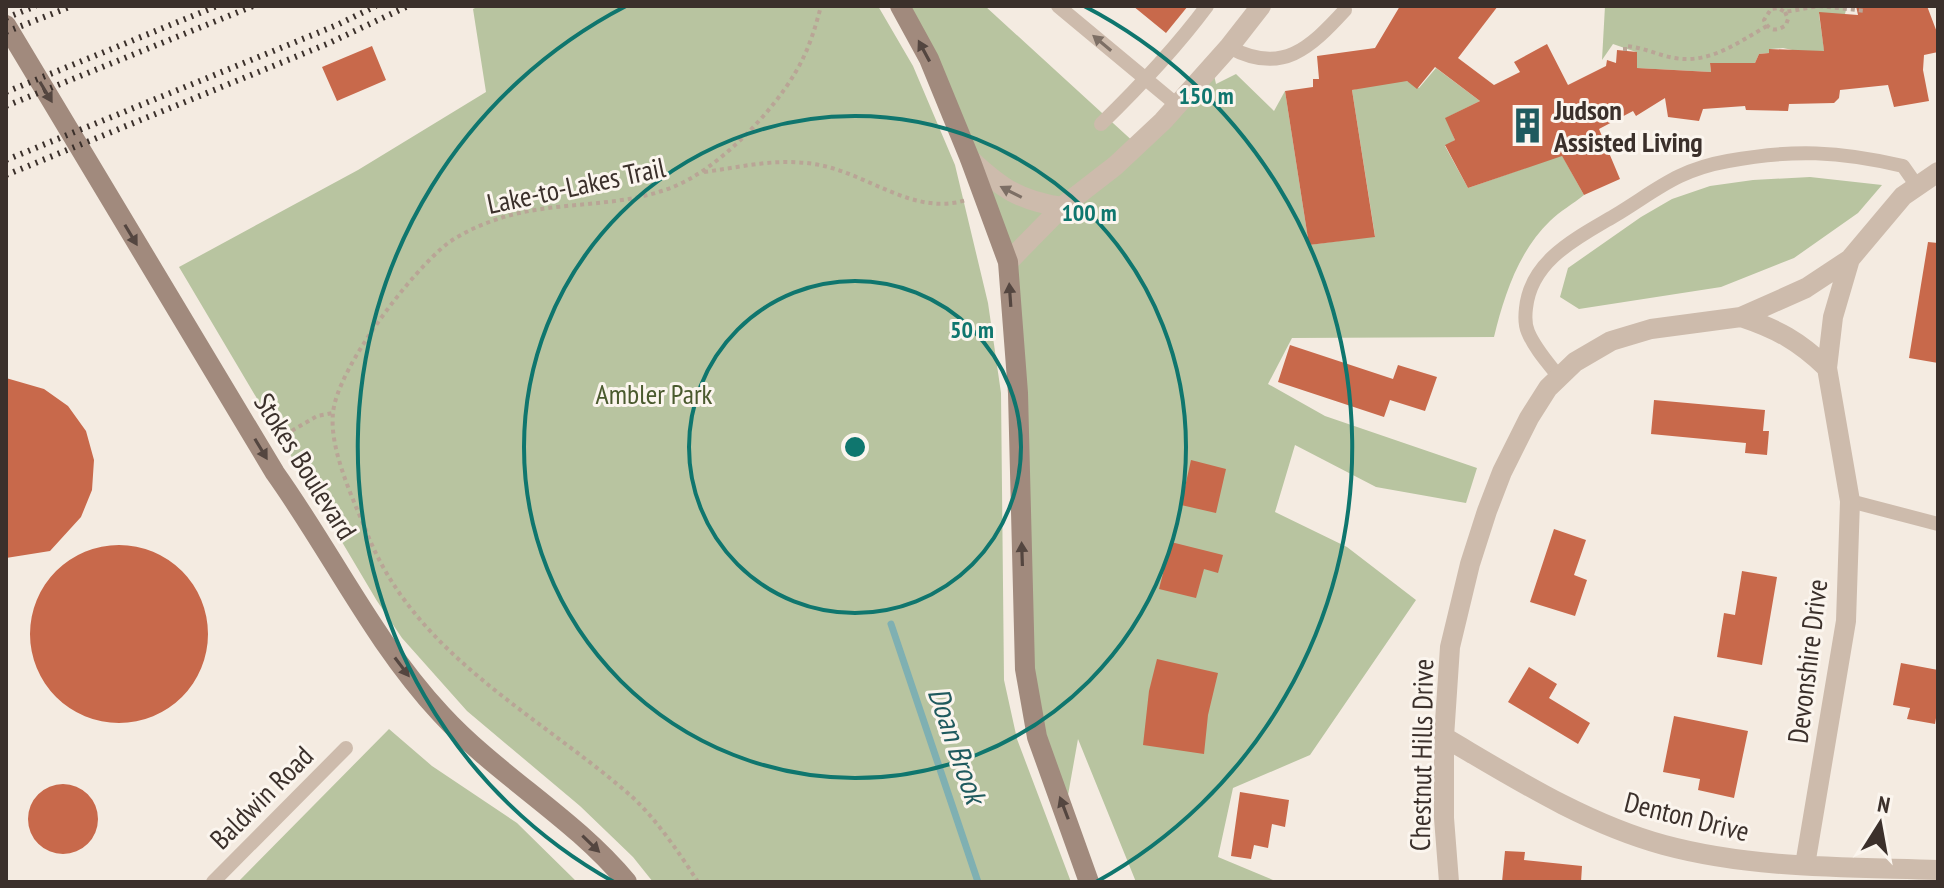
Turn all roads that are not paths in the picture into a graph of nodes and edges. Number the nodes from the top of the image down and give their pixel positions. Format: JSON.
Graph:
{"nodes":[{"id":1,"x":900,"y":6,"type":"edge"},
{"id":2,"x":1058,"y":6,"type":"edge"},
{"id":3,"x":1207,"y":6,"type":"edge"},
{"id":4,"x":1261,"y":6,"type":"edge"},
{"id":5,"x":1345,"y":10,"type":"dead end"},
{"id":6,"x":6,"y":25,"type":"edge"},
{"id":7,"x":1229,"y":47,"type":"junction"},
{"id":8,"x":1147,"y":79,"type":"junction"},
{"id":9,"x":1177,"y":105,"type":"junction"},
{"id":10,"x":1101,"y":124,"type":"dead end"},
{"id":11,"x":970,"y":159,"type":"junction"},
{"id":12,"x":1938,"y":172,"type":"edge"},
{"id":13,"x":1917,"y":186,"type":"junction"},
{"id":14,"x":1062,"y":207,"type":"junction"},
{"id":15,"x":1850,"y":259,"type":"junction"},
{"id":16,"x":1008,"y":262,"type":"junction"},
{"id":17,"x":1741,"y":317,"type":"junction"},
{"id":18,"x":1827,"y":368,"type":"junction"},
{"id":19,"x":1559,"y":377,"type":"junction"},
{"id":20,"x":1850,"y":501,"type":"junction"},
{"id":21,"x":1938,"y":524,"type":"edge"},
{"id":22,"x":1444,"y":737,"type":"junction"},
{"id":23,"x":346,"y":748,"type":"dead end"},
{"id":24,"x":1805,"y":865,"type":"junction"},
{"id":25,"x":1938,"y":870,"type":"edge"},
{"id":26,"x":213,"y":882,"type":"edge"},
{"id":27,"x":627,"y":882,"type":"edge"},
{"id":28,"x":1089,"y":882,"type":"edge"},
{"id":29,"x":1449,"y":882,"type":"edge"}],
"edges":[{"from":11,"to":1,"type":"main road","one_way":true},
{"from":8,"to":2,"type":"lane","one_way":true},
{"from":3,"to":8,"type":"lane"},
{"from":4,"to":7,"type":"street"},
{"from":5,"to":7,"type":"lane"},
{"from":6,"to":27,"type":"main road","name":"Stokes Boulevard","one_way":true},
{"from":7,"to":9,"type":"street"},
{"from":8,"to":9,"type":"lane"},
{"from":8,"to":10,"type":"lane"},
{"from":9,"to":14,"type":"street"},
{"from":14,"to":11,"type":"street","one_way":true},
{"from":11,"to":16,"type":"main road"},
{"from":12,"to":13,"type":"street","name":"Chestnut Hills Drive"},
{"from":13,"to":15,"type":"street","name":"Chestnut Hills Drive"},
{"from":13,"to":19,"type":"lane"},
{"from":14,"to":16,"type":"street"},
{"from":15,"to":17,"type":"street","name":"Chestnut Hills Drive"},
{"from":15,"to":18,"type":"street","name":"Devonshire Drive"},
{"from":28,"to":16,"type":"main road","one_way":true},
{"from":17,"to":18,"type":"street"},
{"from":17,"to":19,"type":"street","name":"Chestnut Hills Drive"},
{"from":18,"to":20,"type":"street","name":"Devonshire Drive"},
{"from":19,"to":22,"type":"street","name":"Chestnut Hills Drive"},
{"from":20,"to":21,"type":"lane"},
{"from":20,"to":24,"type":"street","name":"Devonshire Drive"},
{"from":22,"to":24,"type":"street","name":"Denton Drive"},
{"from":22,"to":29,"type":"street","name":"Chestnut Hills Drive"},
{"from":23,"to":26,"type":"lane","name":"Baldwin Road"},
{"from":24,"to":25,"type":"street","name":"Denton Drive"}]}
